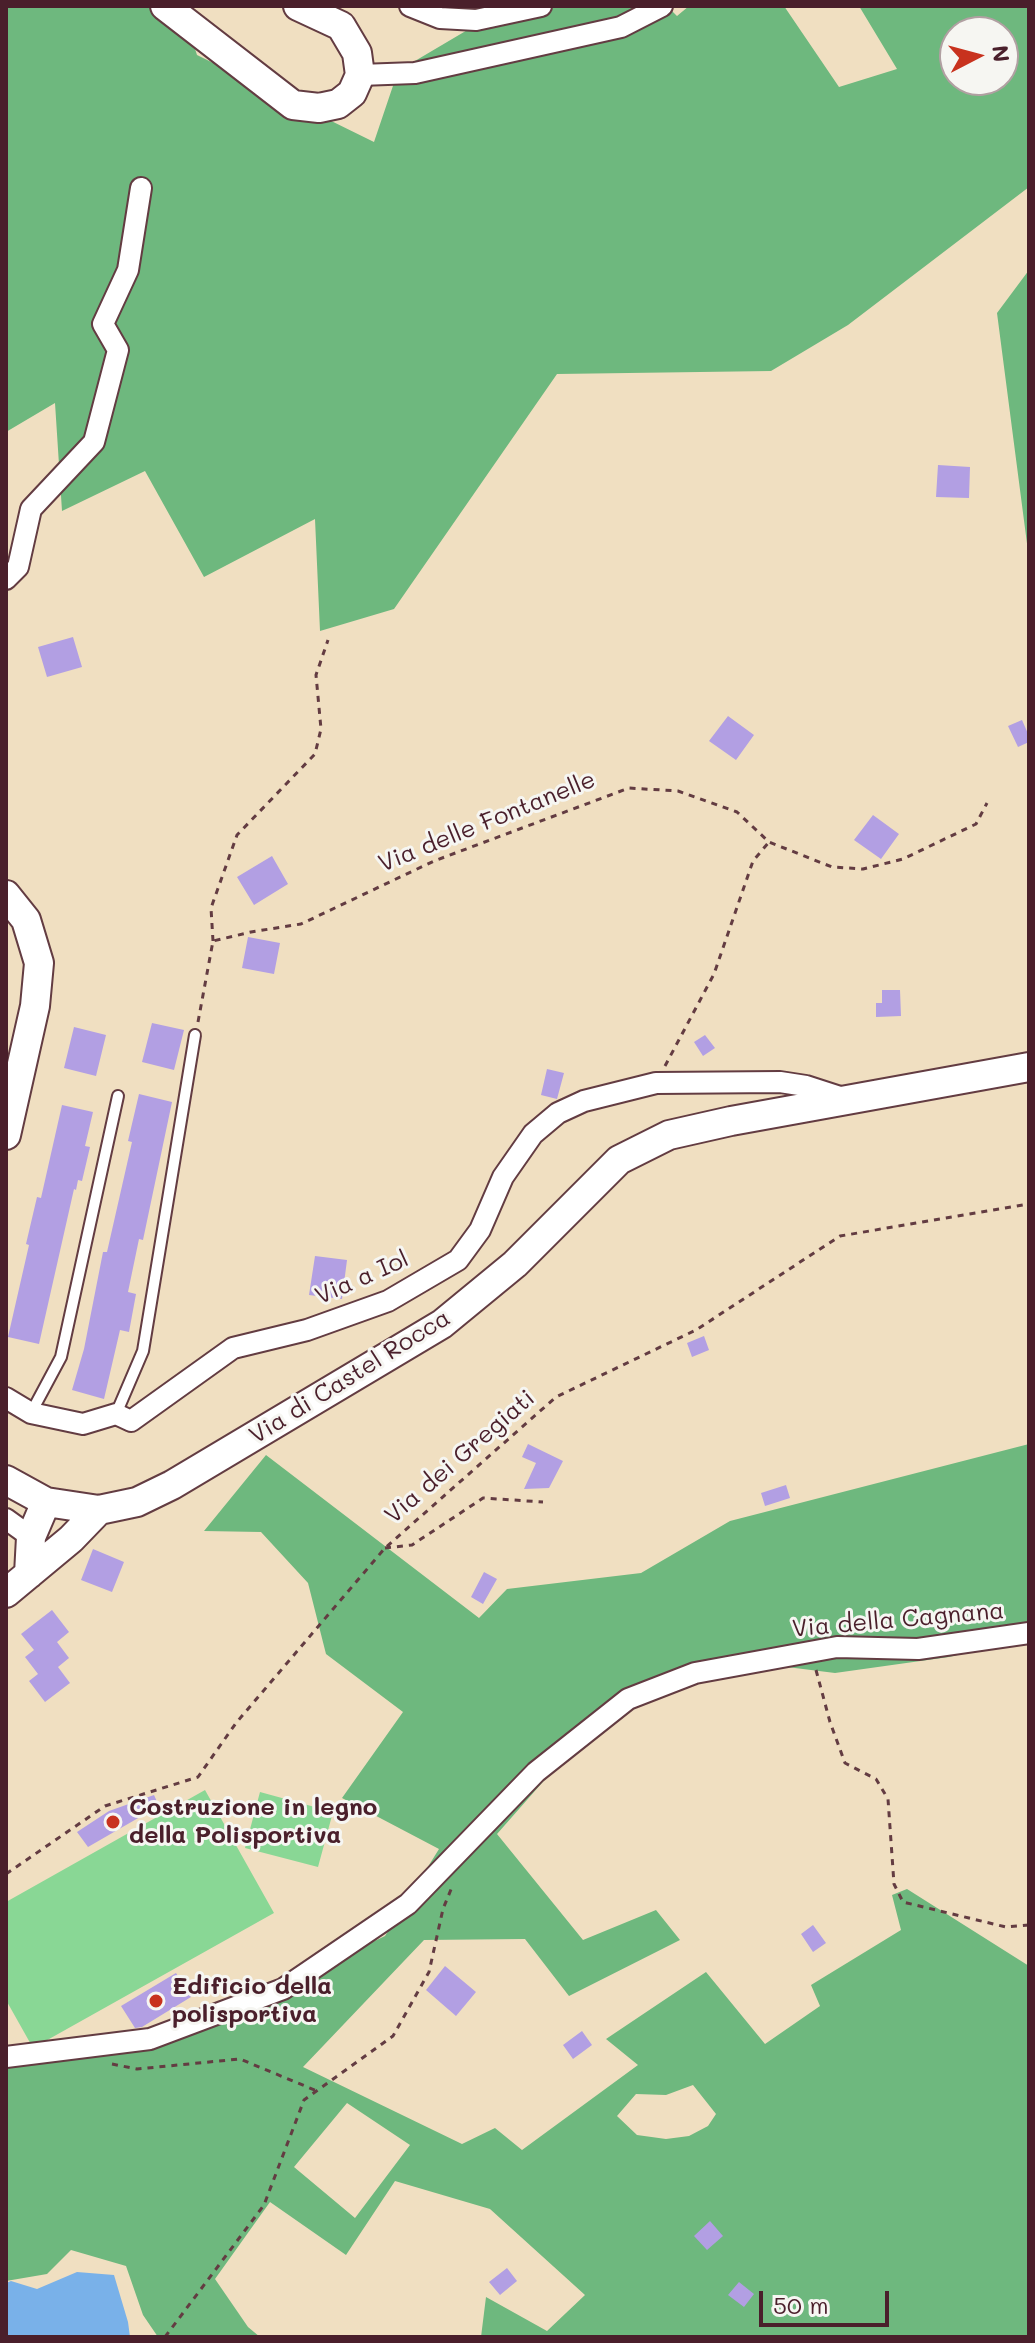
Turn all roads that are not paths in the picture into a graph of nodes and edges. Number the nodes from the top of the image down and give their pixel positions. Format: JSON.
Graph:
{"nodes":[{"id":1,"x":165,"y":6,"type":"edge"},
{"id":2,"x":298,"y":6,"type":"edge"},
{"id":3,"x":410,"y":6,"type":"edge"},
{"id":4,"x":541,"y":6,"type":"edge"},
{"id":5,"x":655,"y":7,"type":"edge"},
{"id":6,"x":360,"y":75,"type":"junction"},
{"id":7,"x":141,"y":188,"type":"dead end"},
{"id":8,"x":6,"y":579,"type":"edge"},
{"id":9,"x":6,"y":895,"type":"edge"},
{"id":10,"x":195,"y":1035,"type":"road end"},
{"id":11,"x":1029,"y":1067,"type":"edge"},
{"id":12,"x":118,"y":1096,"type":"dead end"},
{"id":13,"x":851,"y":1101,"type":"junction"},
{"id":14,"x":6,"y":1135,"type":"edge"},
{"id":15,"x":6,"y":1398,"type":"edge"},
{"id":16,"x":31,"y":1413,"type":"junction"},
{"id":17,"x":116,"y":1414,"type":"junction"},
{"id":18,"x":6,"y":1480,"type":"edge"},
{"id":19,"x":46,"y":1502,"type":"junction"},
{"id":20,"x":99,"y":1510,"type":"junction"},
{"id":21,"x":6,"y":1519,"type":"edge"},
{"id":22,"x":31,"y":1537,"type":"junction"},
{"id":23,"x":29,"y":1574,"type":"junction"},
{"id":24,"x":6,"y":1593,"type":"edge"},
{"id":25,"x":1029,"y":1633,"type":"edge"},
{"id":26,"x":6,"y":2057,"type":"edge"}],
"edges":[{"from":1,"to":6,"type":"main road"},
{"from":2,"to":6,"type":"main road"},
{"from":3,"to":4,"type":"street"},
{"from":5,"to":6,"type":"street"},
{"from":7,"to":8,"type":"street"},
{"from":9,"to":14,"type":"main road"},
{"from":10,"to":17,"type":"lane"},
{"from":11,"to":13,"type":"main road","name":"Via di Castel Rocca"},
{"from":12,"to":16,"type":"lane"},
{"from":13,"to":17,"type":"street","name":"Via a Iol"},
{"from":13,"to":20,"type":"main road","name":"Via di Castel Rocca"},
{"from":15,"to":16,"type":"street","name":"Via a Iol"},
{"from":16,"to":17,"type":"street","name":"Via a Iol"},
{"from":18,"to":19,"type":"main road","name":"Via di Castel Rocca"},
{"from":19,"to":20,"type":"main road","name":"Via di Castel Rocca"},
{"from":19,"to":22,"type":"main road"},
{"from":20,"to":23,"type":"main road"},
{"from":21,"to":22,"type":"street"},
{"from":22,"to":23,"type":"main road"},
{"from":23,"to":24,"type":"main road"},
{"from":25,"to":26,"type":"street","name":"Via della Cagnana"}]}
